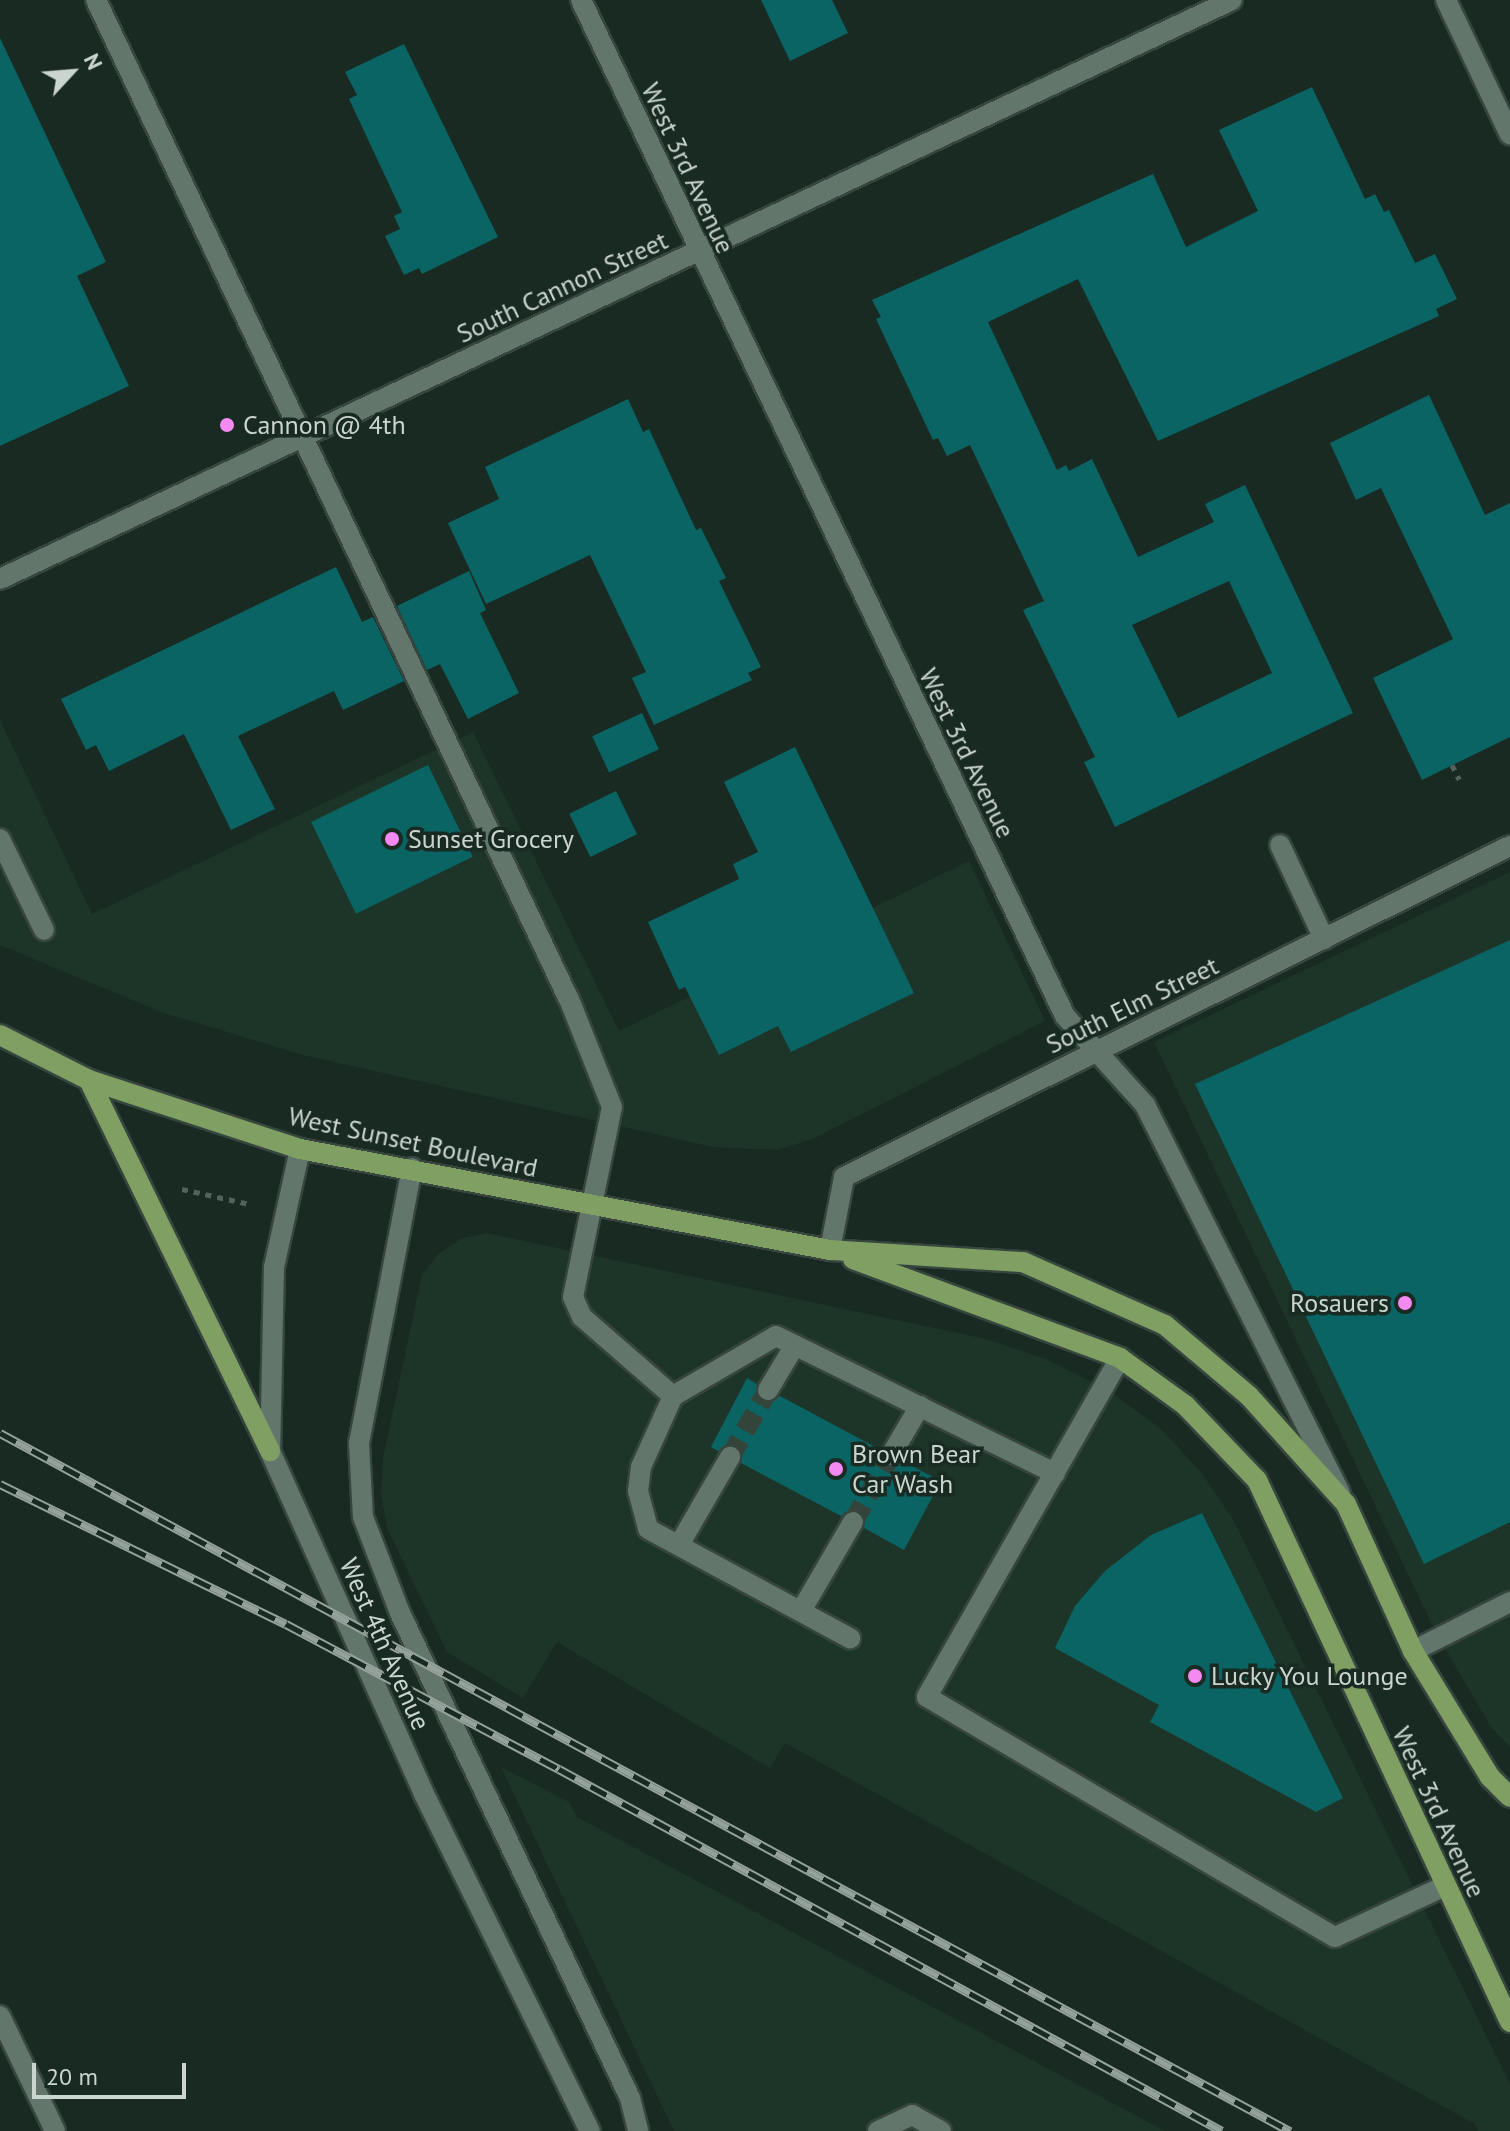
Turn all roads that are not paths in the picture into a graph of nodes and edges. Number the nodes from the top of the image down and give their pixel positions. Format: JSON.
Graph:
{"nodes":[{"id":1,"x":96,"y":0,"type":"edge"},
{"id":2,"x":581,"y":0,"type":"edge"},
{"id":3,"x":1232,"y":0,"type":"edge"},
{"id":4,"x":1446,"y":0,"type":"edge"},
{"id":5,"x":1510,"y":135,"type":"edge"},
{"id":6,"x":699,"y":252,"type":"junction"},
{"id":7,"x":301,"y":436,"type":"junction"},
{"id":8,"x":0,"y":579,"type":"edge"},
{"id":9,"x":0,"y":839,"type":"edge"},
{"id":10,"x":1280,"y":845,"type":"dead end"},
{"id":11,"x":1510,"y":846,"type":"edge"},
{"id":12,"x":44,"y":930,"type":"dead end"},
{"id":13,"x":1324,"y":939,"type":"junction"},
{"id":14,"x":0,"y":1035,"type":"edge"},
{"id":15,"x":1096,"y":1051,"type":"junction"},
{"id":16,"x":89,"y":1080,"type":"junction"},
{"id":17,"x":300,"y":1149,"type":"junction"},
{"id":18,"x":412,"y":1168,"type":"junction"},
{"id":19,"x":590,"y":1205,"type":"junction"},
{"id":20,"x":830,"y":1250,"type":"junction"},
{"id":21,"x":795,"y":1345,"type":"junction"},
{"id":22,"x":1120,"y":1358,"type":"junction"},
{"id":23,"x":768,"y":1390,"type":"tunnel mouth"},
{"id":24,"x":673,"y":1396,"type":"junction"},
{"id":25,"x":920,"y":1406,"type":"junction"},
{"id":26,"x":270,"y":1451,"type":"junction"},
{"id":27,"x":891,"y":1455,"type":"tunnel mouth"},
{"id":28,"x":730,"y":1457,"type":"tunnel mouth"},
{"id":29,"x":1055,"y":1473,"type":"junction"},
{"id":30,"x":1346,"y":1504,"type":"junction"},
{"id":31,"x":853,"y":1522,"type":"tunnel mouth"},
{"id":32,"x":679,"y":1545,"type":"junction"},
{"id":33,"x":1301,"y":1581,"type":"joint"},
{"id":34,"x":1510,"y":1602,"type":"edge"},
{"id":35,"x":801,"y":1611,"type":"junction"},
{"id":36,"x":1491,"y":1612,"type":"junction"},
{"id":37,"x":1510,"y":1622,"type":"edge"},
{"id":38,"x":850,"y":1638,"type":"dead end"},
{"id":39,"x":1413,"y":1651,"type":"junction"},
{"id":40,"x":1510,"y":1797,"type":"edge"},
{"id":41,"x":1445,"y":1886,"type":"junction"},
{"id":42,"x":0,"y":2016,"type":"edge"},
{"id":43,"x":1510,"y":2022,"type":"edge"},
{"id":44,"x":55,"y":2131,"type":"edge"},
{"id":45,"x":590,"y":2131,"type":"edge"},
{"id":46,"x":638,"y":2131,"type":"edge"},
{"id":47,"x":878,"y":2131,"type":"edge"},
{"id":48,"x":941,"y":2131,"type":"edge"}],
"edges":[{"from":1,"to":7,"type":"street"},
{"from":2,"to":6,"type":"street","name":"West 3rd Avenue"},
{"from":3,"to":6,"type":"street","name":"South Cannon Street"},
{"from":4,"to":5,"type":"street"},
{"from":6,"to":7,"type":"street","name":"South Cannon Street"},
{"from":6,"to":15,"type":"street","name":"West 3rd Avenue"},
{"from":7,"to":8,"type":"street","name":"South Cannon Street"},
{"from":7,"to":19,"type":"street"},
{"from":9,"to":12,"type":"street"},
{"from":10,"to":13,"type":"street"},
{"from":11,"to":13,"type":"street","name":"South Elm Street"},
{"from":13,"to":15,"type":"street","name":"South Elm Street"},
{"from":14,"to":16,"type":"main road","name":"West Sunset Boulevard"},
{"from":15,"to":20,"type":"street","name":"South Elm Street"},
{"from":15,"to":30,"type":"street","name":"West 3rd Avenue"},
{"from":16,"to":17,"type":"main road","name":"West Sunset Boulevard"},
{"from":16,"to":26,"type":"main road"},
{"from":17,"to":18,"type":"main road","name":"West Sunset Boulevard"},
{"from":17,"to":26,"type":"street","name":"West 4th Avenue"},
{"from":18,"to":19,"type":"main road","name":"West Sunset Boulevard"},
{"from":18,"to":46,"type":"street","name":"West 4th Avenue"},
{"from":19,"to":20,"type":"main road","name":"West Sunset Boulevard"},
{"from":19,"to":24,"type":"street"},
{"from":20,"to":22,"type":"main road","name":"West Sunset Boulevard"},
{"from":20,"to":30,"type":"main road","name":"West Sunset Boulevard"},
{"from":21,"to":23,"type":"street"},
{"from":21,"to":24,"type":"street"},
{"from":21,"to":25,"type":"street"},
{"from":22,"to":29,"type":"street"},
{"from":22,"to":33,"type":"main road","name":"West Sunset Boulevard"},
{"from":24,"to":32,"type":"street"},
{"from":25,"to":27,"type":"street"},
{"from":25,"to":29,"type":"street"},
{"from":26,"to":45,"type":"street","name":"West 4th Avenue"},
{"from":28,"to":32,"type":"street"},
{"from":29,"to":41,"type":"street"},
{"from":30,"to":39,"type":"main road","name":"West Sunset Boulevard"},
{"from":31,"to":35,"type":"street"},
{"from":32,"to":35,"type":"street"},
{"from":33,"to":41,"type":"main road","name":"West 3rd Avenue"},
{"from":34,"to":36,"type":"street"},
{"from":35,"to":38,"type":"street"},
{"from":36,"to":37,"type":"street"},
{"from":36,"to":39,"type":"street"},
{"from":39,"to":40,"type":"main road","name":"West Sunset Boulevard"},
{"from":41,"to":43,"type":"main road","name":"West 3rd Avenue"},
{"from":42,"to":44,"type":"street"},
{"from":47,"to":48,"type":"street"}]}
